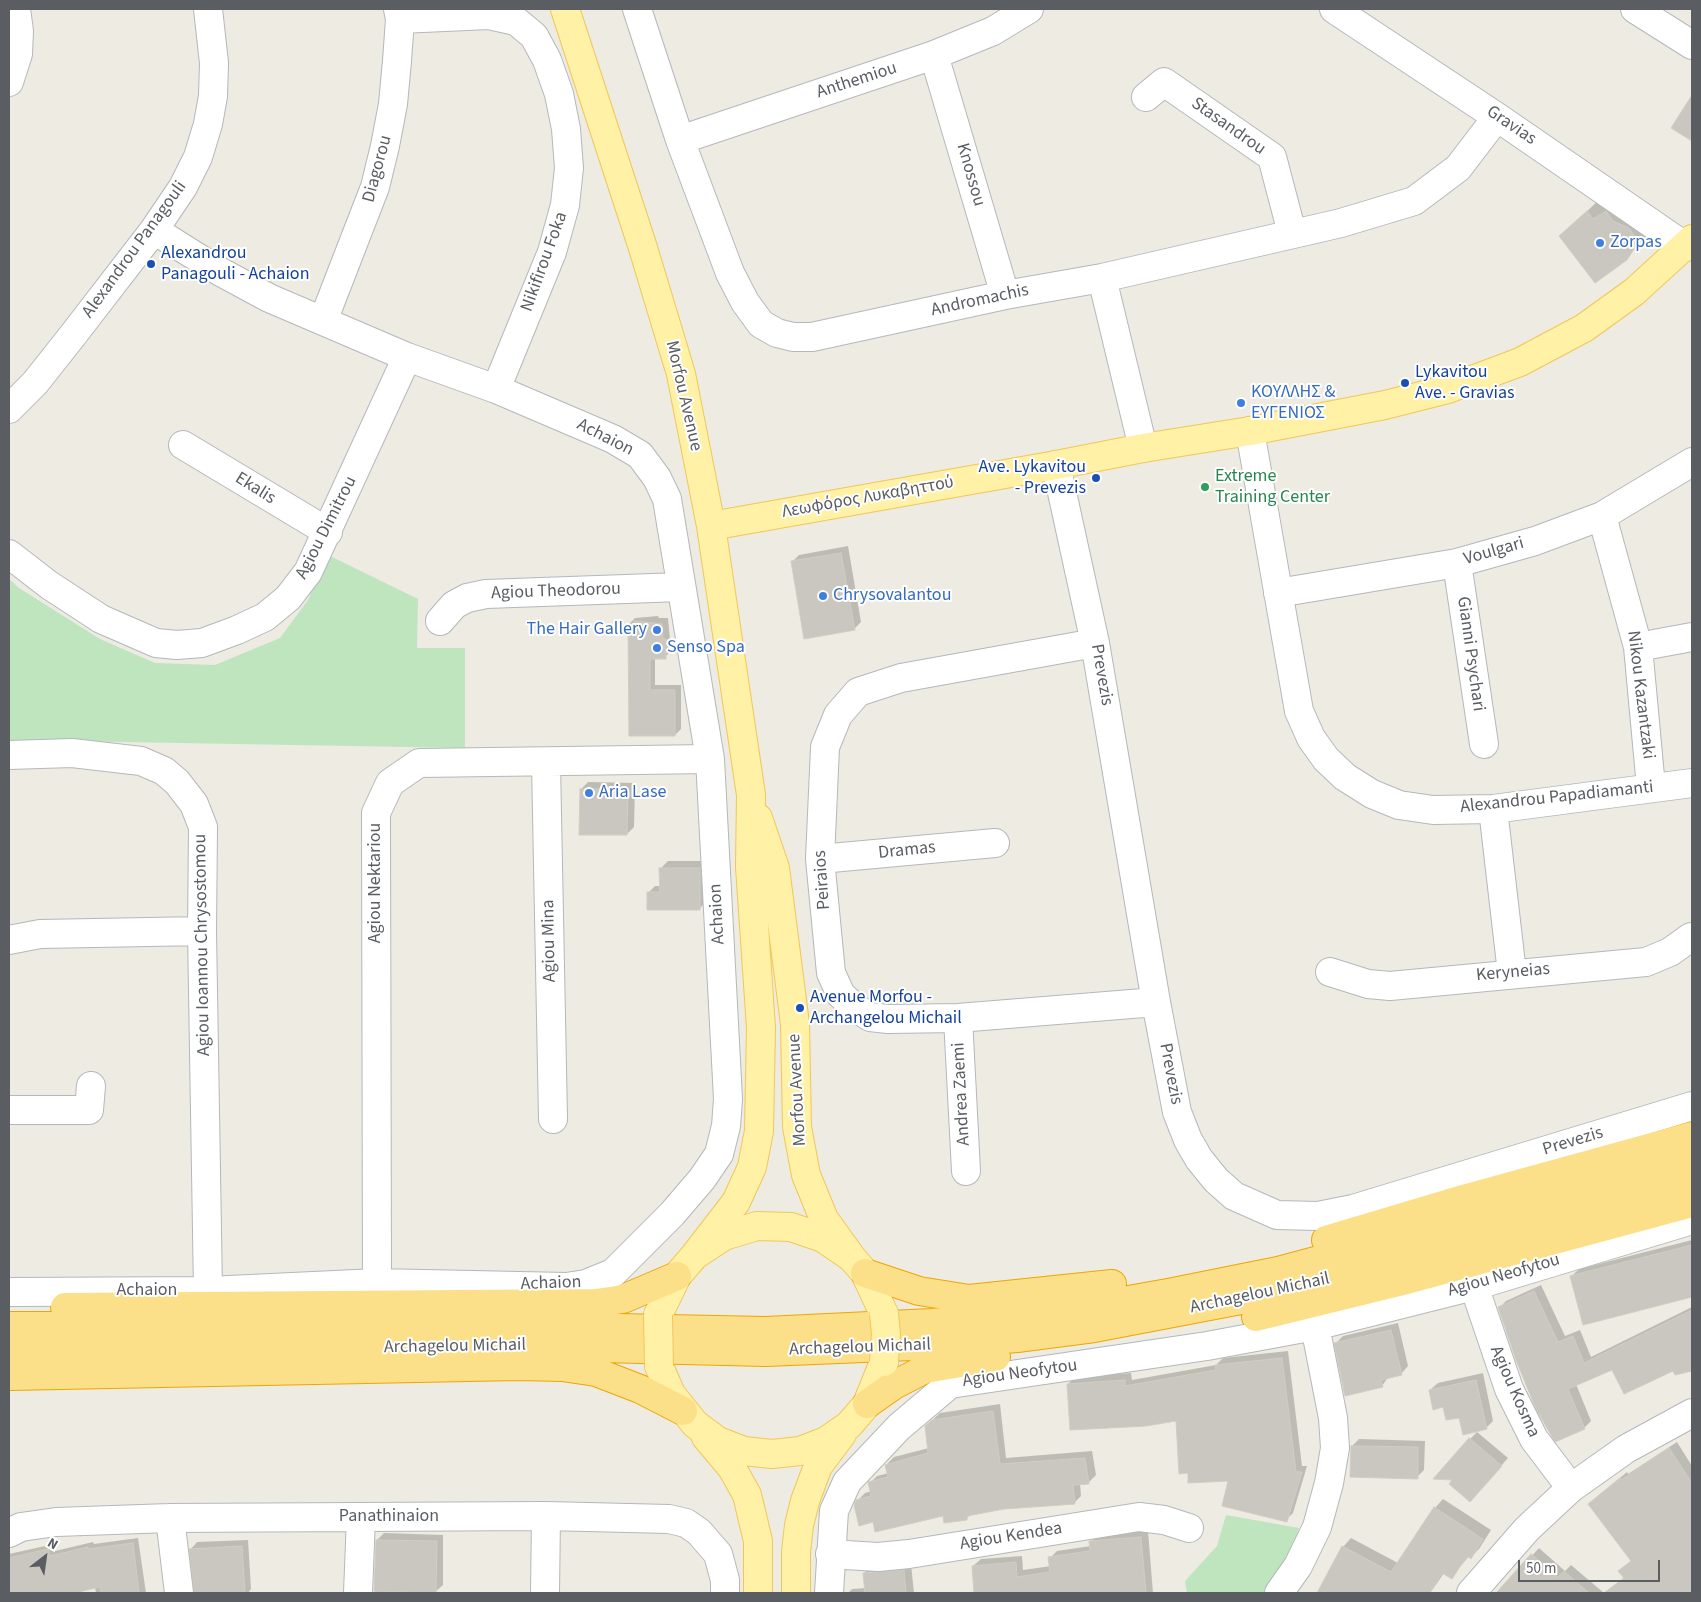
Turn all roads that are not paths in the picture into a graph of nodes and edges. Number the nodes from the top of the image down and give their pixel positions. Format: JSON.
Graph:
{"nodes":[{"id":1,"x":16,"y":9,"type":"edge"},
{"id":2,"x":208,"y":9,"type":"edge"},
{"id":3,"x":566,"y":9,"type":"edge"},
{"id":4,"x":637,"y":9,"type":"edge"},
{"id":5,"x":1029,"y":9,"type":"edge"},
{"id":6,"x":1334,"y":9,"type":"edge"},
{"id":7,"x":1635,"y":9,"type":"edge"},
{"id":8,"x":399,"y":14,"type":"edge"},
{"id":9,"x":1692,"y":46,"type":"edge"},
{"id":10,"x":934,"y":55,"type":"junction"},
{"id":11,"x":9,"y":82,"type":"edge"},
{"id":12,"x":1146,"y":97,"type":"dead end"},
{"id":13,"x":1497,"y":117,"type":"junction"},
{"id":14,"x":680,"y":140,"type":"junction"},
{"id":15,"x":154,"y":230,"type":"junction"},
{"id":16,"x":1292,"y":233,"type":"junction"},
{"id":17,"x":1689,"y":243,"type":"edge"},
{"id":18,"x":1102,"y":278,"type":"junction"},
{"id":19,"x":1005,"y":295,"type":"junction"},
{"id":20,"x":323,"y":321,"type":"junction"},
{"id":21,"x":407,"y":357,"type":"junction"},
{"id":22,"x":496,"y":389,"type":"junction"},
{"id":23,"x":9,"y":409,"type":"edge"},
{"id":24,"x":1250,"y":431,"type":"junction"},
{"id":25,"x":183,"y":445,"type":"dead end"},
{"id":26,"x":1143,"y":448,"type":"junction"},
{"id":27,"x":1692,"y":462,"type":"edge"},
{"id":28,"x":1056,"y":465,"type":"junction"},
{"id":29,"x":1602,"y":516,"type":"junction"},
{"id":30,"x":711,"y":526,"type":"junction"},
{"id":31,"x":328,"y":532,"type":"junction"},
{"id":32,"x":9,"y":554,"type":"edge"},
{"id":33,"x":1457,"y":563,"type":"junction"},
{"id":34,"x":681,"y":587,"type":"junction"},
{"id":35,"x":1278,"y":593,"type":"junction"},
{"id":36,"x":440,"y":621,"type":"dead end"},
{"id":37,"x":1692,"y":637,"type":"edge"},
{"id":38,"x":1095,"y":643,"type":"junction"},
{"id":39,"x":1638,"y":647,"type":"junction"},
{"id":40,"x":1484,"y":744,"type":"dead end"},
{"id":41,"x":9,"y":755,"type":"edge"},
{"id":42,"x":710,"y":759,"type":"junction"},
{"id":43,"x":546,"y":763,"type":"junction"},
{"id":44,"x":1692,"y":783,"type":"edge"},
{"id":45,"x":1651,"y":787,"type":"junction"},
{"id":46,"x":750,"y":795,"type":"junction"},
{"id":47,"x":1493,"y":809,"type":"junction"},
{"id":48,"x":995,"y":843,"type":"dead end"},
{"id":49,"x":820,"y":860,"type":"junction"},
{"id":50,"x":202,"y":931,"type":"junction"},
{"id":51,"x":1691,"y":936,"type":"edge"},
{"id":52,"x":9,"y":940,"type":"edge"},
{"id":53,"x":1330,"y":972,"type":"dead end"},
{"id":54,"x":1512,"y":973,"type":"junction"},
{"id":55,"x":1156,"y":1002,"type":"junction"},
{"id":56,"x":958,"y":1018,"type":"junction"},
{"id":57,"x":91,"y":1086,"type":"dead end"},
{"id":58,"x":1692,"y":1106,"type":"edge"},
{"id":59,"x":9,"y":1110,"type":"edge"},
{"id":60,"x":553,"y":1119,"type":"dead end"},
{"id":61,"x":1692,"y":1136,"type":"edge"},
{"id":62,"x":1692,"y":1160,"type":"edge"},
{"id":63,"x":966,"y":1171,"type":"dead end"},
{"id":64,"x":1692,"y":1182,"type":"edge"},
{"id":65,"x":1692,"y":1204,"type":"edge"},
{"id":66,"x":1692,"y":1220,"type":"edge"},
{"id":67,"x":695,"y":1255,"type":"junction"},
{"id":68,"x":858,"y":1265,"type":"junction"},
{"id":69,"x":677,"y":1276,"type":"junction"},
{"id":70,"x":377,"y":1282,"type":"junction"},
{"id":71,"x":1474,"y":1286,"type":"junction"},
{"id":72,"x":208,"y":1291,"type":"junction"},
{"id":73,"x":9,"y":1292,"type":"edge"},
{"id":74,"x":9,"y":1307,"type":"edge"},
{"id":75,"x":9,"y":1326,"type":"edge"},
{"id":76,"x":1315,"y":1326,"type":"junction"},
{"id":77,"x":9,"y":1354,"type":"edge"},
{"id":78,"x":9,"y":1376,"type":"edge"},
{"id":79,"x":867,"y":1404,"type":"junction"},
{"id":80,"x":1692,"y":1413,"type":"edge"},
{"id":81,"x":689,"y":1418,"type":"junction"},
{"id":82,"x":849,"y":1425,"type":"junction"},
{"id":83,"x":1571,"y":1488,"type":"junction"},
{"id":84,"x":546,"y":1516,"type":"junction"},
{"id":85,"x":361,"y":1517,"type":"junction"},
{"id":86,"x":170,"y":1518,"type":"junction"},
{"id":87,"x":1189,"y":1528,"type":"dead end"},
{"id":88,"x":9,"y":1533,"type":"edge"},
{"id":89,"x":830,"y":1554,"type":"junction"},
{"id":90,"x":179,"y":1593,"type":"edge"},
{"id":91,"x":358,"y":1593,"type":"edge"},
{"id":92,"x":545,"y":1593,"type":"edge"},
{"id":93,"x":725,"y":1593,"type":"edge"},
{"id":94,"x":758,"y":1593,"type":"edge"},
{"id":95,"x":796,"y":1593,"type":"edge"},
{"id":96,"x":829,"y":1593,"type":"edge"},
{"id":97,"x":1279,"y":1593,"type":"edge"},
{"id":98,"x":1471,"y":1593,"type":"edge"}],
"edges":[{"from":1,"to":11,"type":"street"},
{"from":2,"to":15,"type":"street","name":"Alexandrou Panagouli"},
{"from":3,"to":30,"type":"main road","name":"Morfou Avenue"},
{"from":4,"to":14,"type":"street","name":"Andromachis"},
{"from":5,"to":10,"type":"street","name":"Anthemiou"},
{"from":6,"to":13,"type":"street","name":"Gravias"},
{"from":7,"to":9,"type":"street"},
{"from":8,"to":20,"type":"street","name":"Diagorou"},
{"from":8,"to":22,"type":"street","name":"Nikifirou Foka"},
{"from":10,"to":14,"type":"street","name":"Anthemiou"},
{"from":10,"to":19,"type":"street","name":"Knossou"},
{"from":12,"to":16,"type":"street","name":"Stasandrou"},
{"from":13,"to":16,"type":"street","name":"Andromachis"},
{"from":13,"to":17,"type":"street","name":"Gravias"},
{"from":14,"to":19,"type":"street","name":"Andromachis"},
{"from":15,"to":20,"type":"street","name":"Achaion"},
{"from":15,"to":23,"type":"street","name":"Alexandrou Panagouli"},
{"from":16,"to":18,"type":"street","name":"Andromachis"},
{"from":17,"to":24,"type":"main road","name":"Λεωφόρος Λυκαβηττού"},
{"from":18,"to":19,"type":"street","name":"Andromachis"},
{"from":18,"to":26,"type":"street"},
{"from":20,"to":21,"type":"street","name":"Achaion"},
{"from":21,"to":22,"type":"street","name":"Achaion"},
{"from":21,"to":31,"type":"street","name":"Agiou Dimitrou"},
{"from":22,"to":34,"type":"street","name":"Achaion"},
{"from":24,"to":26,"type":"main road","name":"Λεωφόρος Λυκαβηττού"},
{"from":24,"to":35,"type":"street","name":"Alexandrou Papadiamanti"},
{"from":25,"to":31,"type":"street","name":"Ekalis"},
{"from":26,"to":28,"type":"main road","name":"Λεωφόρος Λυκαβηττού"},
{"from":27,"to":29,"type":"street","name":"Voulgari"},
{"from":28,"to":30,"type":"main road","name":"Λεωφόρος Λυκαβηττού"},
{"from":28,"to":38,"type":"street","name":"Prevezis"},
{"from":29,"to":33,"type":"street","name":"Voulgari"},
{"from":29,"to":39,"type":"street","name":"Nikou Kazantzaki"},
{"from":30,"to":46,"type":"main road","name":"Morfou Avenue"},
{"from":31,"to":32,"type":"street","name":"Agiou Dimitrou"},
{"from":33,"to":35,"type":"street","name":"Voulgari"},
{"from":33,"to":40,"type":"street","name":"Gianni Psychari"},
{"from":34,"to":36,"type":"street","name":"Agiou Theodorou"},
{"from":34,"to":42,"type":"street","name":"Achaion"},
{"from":35,"to":47,"type":"street","name":"Alexandrou Papadiamanti"},
{"from":37,"to":39,"type":"street"},
{"from":38,"to":49,"type":"street","name":"Peiraios"},
{"from":38,"to":55,"type":"street","name":"Prevezis"},
{"from":39,"to":45,"type":"street","name":"Nikou Kazantzaki"},
{"from":41,"to":50,"type":"street","name":"Agiou Ioannou Chrysostomou"},
{"from":42,"to":43,"type":"street","name":"Agiou Nektariou"},
{"from":42,"to":70,"type":"street","name":"Achaion"},
{"from":43,"to":60,"type":"street","name":"Agiou Mina"},
{"from":43,"to":70,"type":"street","name":"Agiou Nektariou"},
{"from":44,"to":45,"type":"street","name":"Alexandrou Papadiamanti"},
{"from":45,"to":47,"type":"street","name":"Alexandrou Papadiamanti"},
{"from":46,"to":67,"type":"main road","name":"Morfou Avenue"},
{"from":46,"to":68,"type":"main road","name":"Morfou Avenue"},
{"from":47,"to":54,"type":"street"},
{"from":48,"to":49,"type":"street","name":"Dramas"},
{"from":49,"to":56,"type":"street","name":"Peiraios"},
{"from":50,"to":52,"type":"street"},
{"from":50,"to":72,"type":"street","name":"Agiou Ioannou Chrysostomou"},
{"from":51,"to":54,"type":"street","name":"Keryneias"},
{"from":53,"to":54,"type":"street","name":"Keryneias"},
{"from":55,"to":56,"type":"street","name":"Peiraios"},
{"from":55,"to":58,"type":"street","name":"Prevezis"},
{"from":56,"to":63,"type":"street","name":"Andrea Zaemi"},
{"from":57,"to":59,"type":"street"},
{"from":61,"to":68,"type":"highway"},
{"from":62,"to":75,"type":"highway","name":"Archagelou Michail"},
{"from":64,"to":77,"type":"highway","name":"Archagelou Michail"},
{"from":65,"to":79,"type":"highway"},
{"from":66,"to":71,"type":"street","name":"Agiou Neofytou"},
{"from":67,"to":68,"type":"main road"},
{"from":67,"to":69,"type":"main road"},
{"from":68,"to":79,"type":"main road","name":"Morfou Avenue","bridge":true},
{"from":69,"to":74,"type":"highway"},
{"from":69,"to":81,"type":"main road","bridge":true},
{"from":70,"to":72,"type":"street","name":"Achaion"},
{"from":71,"to":76,"type":"street","name":"Agiou Neofytou"},
{"from":71,"to":83,"type":"street","name":"Agiou Kosma"},
{"from":72,"to":73,"type":"street","name":"Achaion"},
{"from":76,"to":89,"type":"street","name":"Agiou Neofytou"},
{"from":76,"to":97,"type":"street"},
{"from":78,"to":81,"type":"highway"},
{"from":79,"to":82,"type":"main road"},
{"from":80,"to":83,"type":"street"},
{"from":81,"to":82,"type":"main road"},
{"from":81,"to":94,"type":"main road"},
{"from":82,"to":95,"type":"main road"},
{"from":83,"to":98,"type":"street"},
{"from":84,"to":85,"type":"street","name":"Panathinaion"},
{"from":84,"to":92,"type":"street"},
{"from":84,"to":93,"type":"street","name":"Panathinaion"},
{"from":85,"to":86,"type":"street","name":"Panathinaion"},
{"from":85,"to":91,"type":"street"},
{"from":86,"to":88,"type":"street","name":"Panathinaion"},
{"from":86,"to":90,"type":"street"},
{"from":87,"to":89,"type":"street","name":"Agiou Kendea"},
{"from":89,"to":96,"type":"street","name":"Agiou Neofytou"}]}
